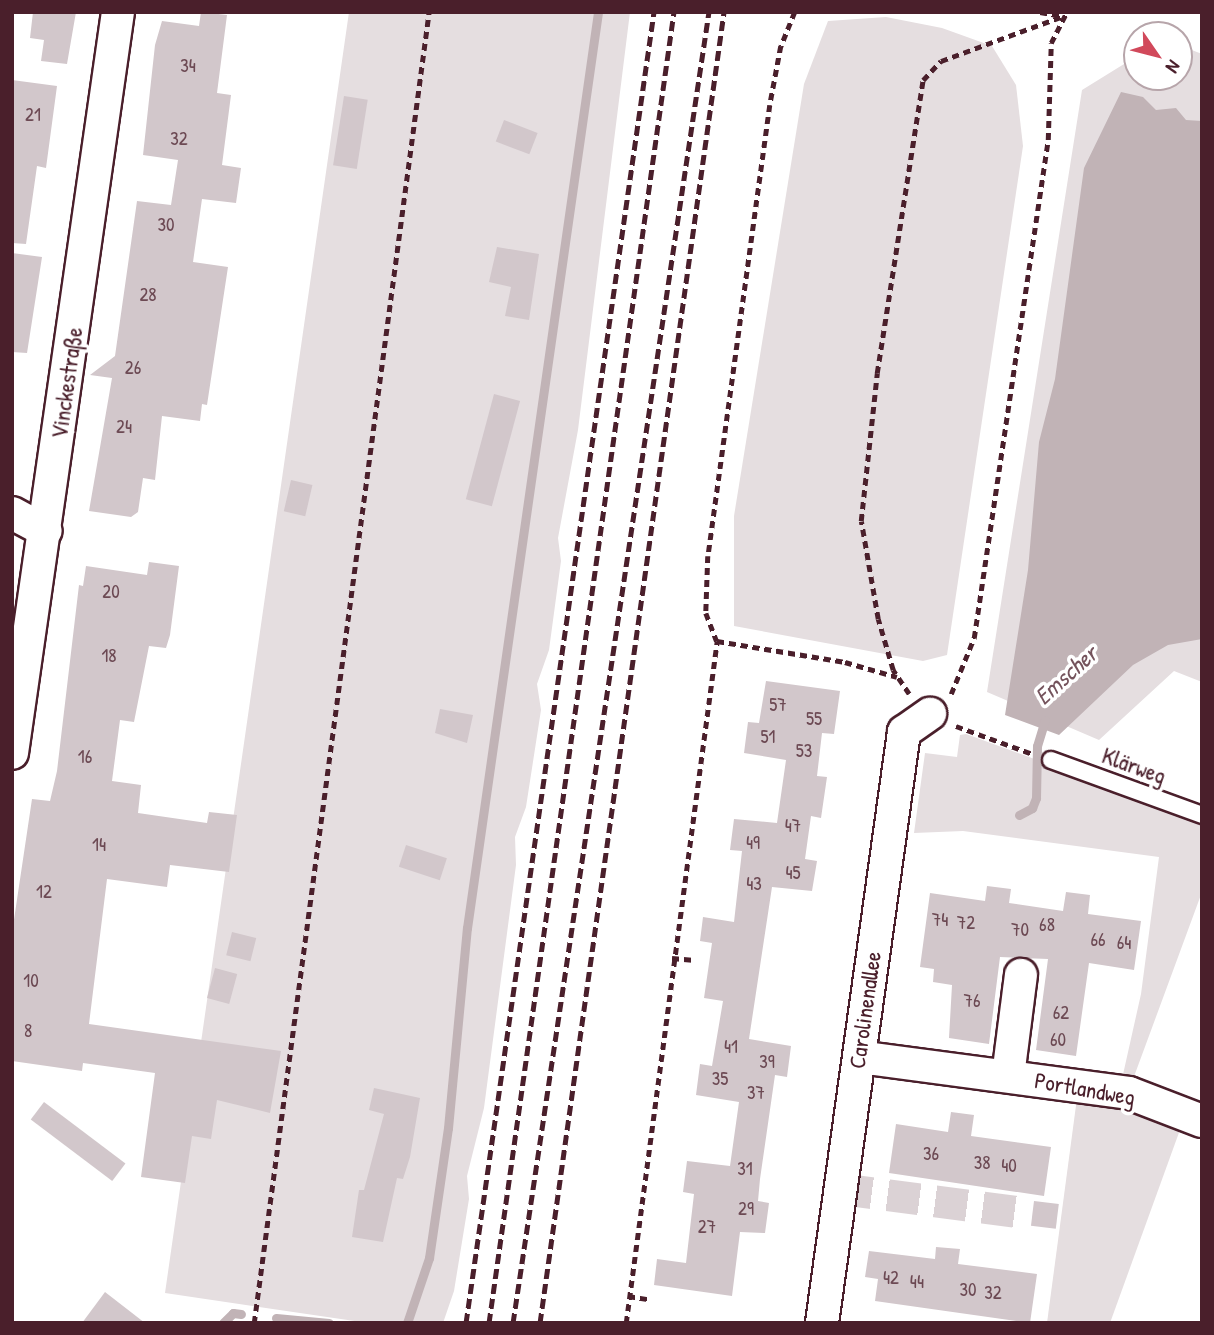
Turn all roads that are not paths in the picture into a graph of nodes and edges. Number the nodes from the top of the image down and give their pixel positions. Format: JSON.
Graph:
{"nodes":[{"id":1,"x":118,"y":12,"type":"edge"},
{"id":2,"x":12,"y":513,"type":"edge"},
{"id":3,"x":46,"y":531,"type":"junction"},
{"id":4,"x":930,"y":714,"type":"road end"},
{"id":5,"x":12,"y":753,"type":"edge"},
{"id":6,"x":1051,"y":760,"type":"dead end"},
{"id":7,"x":1202,"y":815,"type":"edge"},
{"id":8,"x":1021,"y":975,"type":"dead end"},
{"id":9,"x":859,"y":1057,"type":"junction"},
{"id":10,"x":1008,"y":1076,"type":"junction"},
{"id":11,"x":1202,"y":1121,"type":"edge"},
{"id":12,"x":828,"y":1322,"type":"edge"}],
"edges":[{"from":1,"to":3,"type":"street","name":"Vinckestraße"},
{"from":2,"to":3,"type":"street"},
{"from":3,"to":5,"type":"street","name":"Vinckestraße"},
{"from":4,"to":9,"type":"street","name":"Carolinenallee"},
{"from":6,"to":7,"type":"lane","name":"Klärweg"},
{"from":8,"to":10,"type":"street","name":"Portlandweg"},
{"from":9,"to":10,"type":"street","name":"Portlandweg"},
{"from":9,"to":12,"type":"street","name":"Carolinenallee"},
{"from":10,"to":11,"type":"street","name":"Portlandweg"}]}
